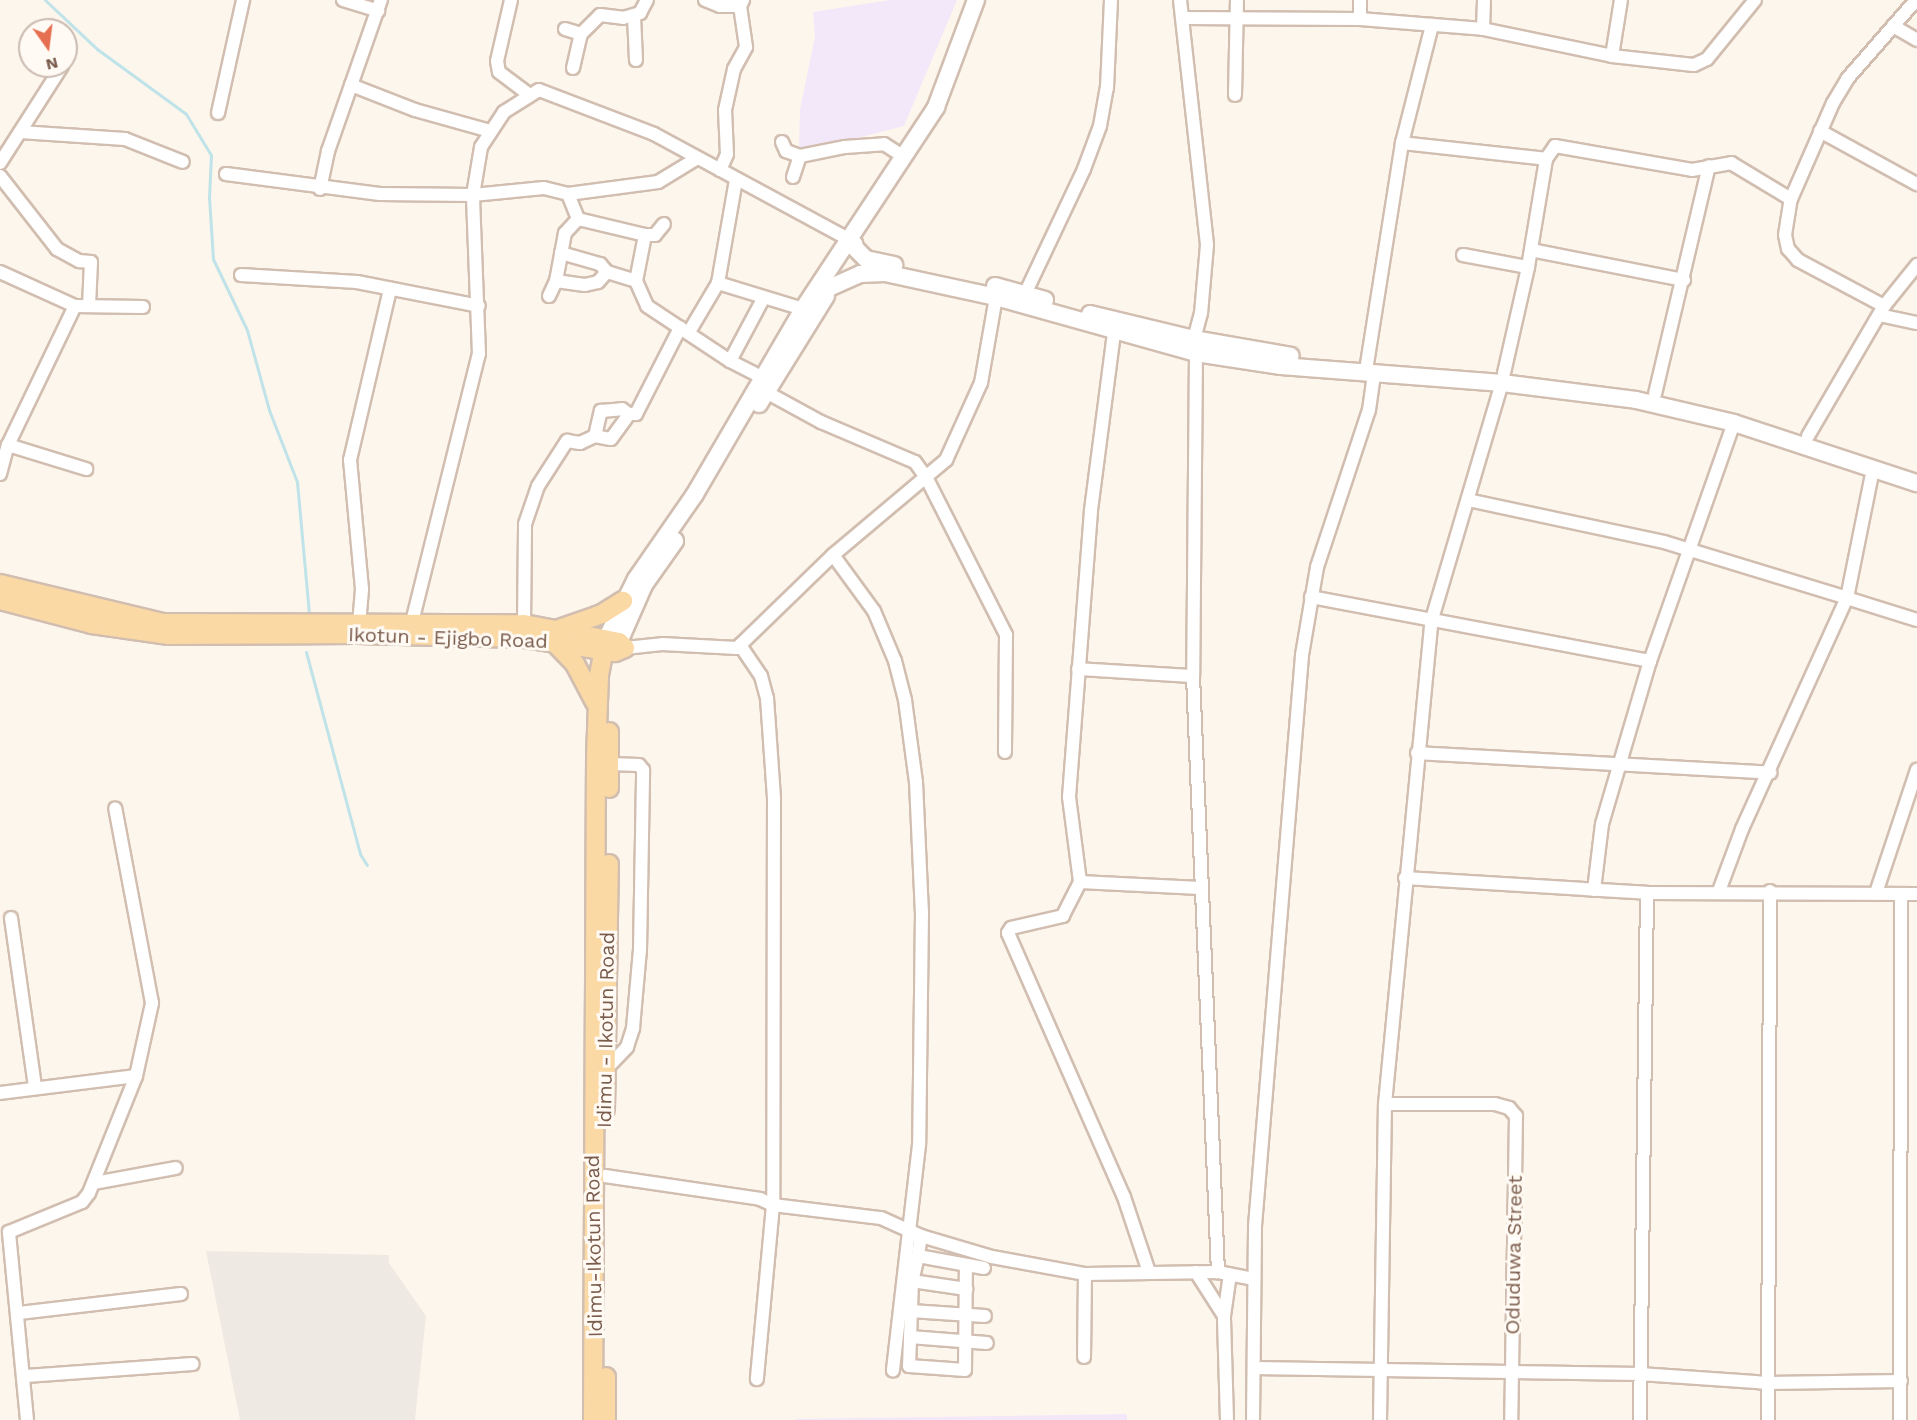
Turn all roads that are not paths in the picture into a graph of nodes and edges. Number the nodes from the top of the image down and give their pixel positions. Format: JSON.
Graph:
{"nodes":[{"id":1,"x":243,"y":0,"type":"edge"},
{"id":2,"x":343,"y":0,"type":"edge"},
{"id":3,"x":512,"y":0,"type":"edge"},
{"id":4,"x":647,"y":0,"type":"edge"},
{"id":5,"x":705,"y":0,"type":"edge"},
{"id":6,"x":976,"y":0,"type":"edge"},
{"id":7,"x":981,"y":0,"type":"edge"},
{"id":8,"x":1111,"y":0,"type":"edge"},
{"id":9,"x":1180,"y":0,"type":"edge"},
{"id":10,"x":1237,"y":0,"type":"edge"},
{"id":11,"x":1360,"y":0,"type":"edge"},
{"id":12,"x":1484,"y":0,"type":"edge"},
{"id":13,"x":1621,"y":0,"type":"edge"},
{"id":14,"x":1755,"y":0,"type":"edge"},
{"id":15,"x":1916,"y":0,"type":"edge"},
{"id":16,"x":742,"y":3,"type":"edge"},
{"id":17,"x":379,"y":5,"type":"edge"},
{"id":18,"x":634,"y":16,"type":"junction"},
{"id":19,"x":1183,"y":18,"type":"junction"},
{"id":20,"x":1237,"y":18,"type":"junction"},
{"id":21,"x":1360,"y":19,"type":"junction"},
{"id":22,"x":1432,"y":25,"type":"junction"},
{"id":23,"x":1893,"y":26,"type":"junction"},
{"id":24,"x":565,"y":29,"type":"dead end"},
{"id":25,"x":1483,"y":29,"type":"junction"},
{"id":26,"x":581,"y":34,"type":"junction"},
{"id":27,"x":1917,"y":40,"type":"edge"},
{"id":28,"x":1612,"y":56,"type":"junction"},
{"id":29,"x":636,"y":60,"type":"dead end"},
{"id":30,"x":573,"y":68,"type":"dead end"},
{"id":31,"x":54,"y":78,"type":"edge"},
{"id":32,"x":351,"y":84,"type":"junction"},
{"id":33,"x":528,"y":94,"type":"junction"},
{"id":34,"x":1235,"y":95,"type":"dead end"},
{"id":35,"x":218,"y":113,"type":"dead end"},
{"id":36,"x":490,"y":131,"type":"junction"},
{"id":37,"x":1820,"y":131,"type":"junction"},
{"id":38,"x":20,"y":132,"type":"junction"},
{"id":39,"x":782,"y":142,"type":"dead end"},
{"id":40,"x":1402,"y":142,"type":"junction"},
{"id":41,"x":801,"y":156,"type":"junction"},
{"id":42,"x":904,"y":157,"type":"junction"},
{"id":43,"x":696,"y":159,"type":"junction"},
{"id":44,"x":1546,"y":159,"type":"junction"},
{"id":45,"x":183,"y":162,"type":"dead end"},
{"id":46,"x":0,"y":163,"type":"edge"},
{"id":47,"x":1709,"y":166,"type":"junction"},
{"id":48,"x":720,"y":170,"type":"junction"},
{"id":49,"x":226,"y":174,"type":"dead end"},
{"id":50,"x":0,"y":176,"type":"edge"},
{"id":51,"x":793,"y":177,"type":"dead end"},
{"id":52,"x":736,"y":180,"type":"junction"},
{"id":53,"x":1917,"y":184,"type":"edge"},
{"id":54,"x":320,"y":189,"type":"junction"},
{"id":55,"x":568,"y":194,"type":"junction"},
{"id":56,"x":473,"y":195,"type":"junction"},
{"id":57,"x":1791,"y":199,"type":"junction"},
{"id":58,"x":578,"y":219,"type":"junction"},
{"id":59,"x":664,"y":224,"type":"dead end"},
{"id":60,"x":645,"y":235,"type":"junction"},
{"id":61,"x":1531,"y":250,"type":"junction"},
{"id":62,"x":561,"y":253,"type":"junction"},
{"id":63,"x":852,"y":255,"type":"junction"},
{"id":64,"x":1463,"y":255,"type":"dead end"},
{"id":65,"x":1917,"y":266,"type":"edge"},
{"id":66,"x":1528,"y":267,"type":"junction"},
{"id":67,"x":0,"y":272,"type":"edge"},
{"id":68,"x":607,"y":272,"type":"junction"},
{"id":69,"x":241,"y":275,"type":"dead end"},
{"id":70,"x":556,"y":280,"type":"junction"},
{"id":71,"x":636,"y":280,"type":"junction"},
{"id":72,"x":1684,"y":280,"type":"junction"},
{"id":73,"x":718,"y":283,"type":"junction"},
{"id":74,"x":390,"y":289,"type":"junction"},
{"id":75,"x":1025,"y":294,"type":"junction"},
{"id":76,"x":549,"y":296,"type":"dead end"},
{"id":77,"x":996,"y":297,"type":"junction"},
{"id":78,"x":763,"y":300,"type":"junction"},
{"id":79,"x":75,"y":306,"type":"junction"},
{"id":80,"x":89,"y":306,"type":"junction"},
{"id":81,"x":479,"y":306,"type":"junction"},
{"id":82,"x":143,"y":307,"type":"dead end"},
{"id":83,"x":803,"y":309,"type":"junction"},
{"id":84,"x":1882,"y":310,"type":"junction"},
{"id":85,"x":1917,"y":323,"type":"edge"},
{"id":86,"x":685,"y":330,"type":"junction"},
{"id":87,"x":1114,"y":333,"type":"junction"},
{"id":88,"x":1195,"y":346,"type":"junction"},
{"id":89,"x":730,"y":361,"type":"junction"},
{"id":90,"x":1371,"y":369,"type":"junction"},
{"id":91,"x":1503,"y":378,"type":"junction"},
{"id":92,"x":764,"y":385,"type":"junction"},
{"id":93,"x":1609,"y":390,"type":"junction"},
{"id":94,"x":1655,"y":394,"type":"junction"},
{"id":95,"x":629,"y":414,"type":"junction"},
{"id":96,"x":1734,"y":423,"type":"junction"},
{"id":97,"x":595,"y":436,"type":"junction"},
{"id":98,"x":1808,"y":436,"type":"junction"},
{"id":99,"x":8,"y":445,"type":"junction"},
{"id":100,"x":1873,"y":469,"type":"junction"},
{"id":101,"x":86,"y":470,"type":"dead end"},
{"id":102,"x":1917,"y":471,"type":"edge"},
{"id":103,"x":0,"y":474,"type":"edge"},
{"id":104,"x":926,"y":477,"type":"junction"},
{"id":105,"x":1917,"y":483,"type":"edge"},
{"id":106,"x":1468,"y":500,"type":"junction"},
{"id":107,"x":1691,"y":552,"type":"junction"},
{"id":108,"x":833,"y":555,"type":"junction"},
{"id":109,"x":1,"y":593,"type":"edge"},
{"id":110,"x":1311,"y":597,"type":"junction"},
{"id":111,"x":1850,"y":599,"type":"junction"},
{"id":112,"x":623,"y":601,"type":"junction"},
{"id":113,"x":1432,"y":619,"type":"junction"},
{"id":114,"x":1917,"y":620,"type":"edge"},
{"id":115,"x":412,"y":622,"type":"junction"},
{"id":116,"x":359,"y":624,"type":"junction"},
{"id":117,"x":524,"y":624,"type":"junction"},
{"id":118,"x":555,"y":636,"type":"junction"},
{"id":119,"x":740,"y":645,"type":"junction"},
{"id":120,"x":613,"y":646,"type":"junction"},
{"id":121,"x":1650,"y":661,"type":"junction"},
{"id":122,"x":1078,"y":669,"type":"junction"},
{"id":123,"x":1193,"y":676,"type":"junction"},
{"id":124,"x":597,"y":708,"type":"junction"},
{"id":125,"x":1005,"y":752,"type":"dead end"},
{"id":126,"x":1417,"y":753,"type":"junction"},
{"id":127,"x":609,"y":764,"type":"junction"},
{"id":128,"x":1618,"y":766,"type":"junction"},
{"id":129,"x":1917,"y":770,"type":"edge"},
{"id":130,"x":1770,"y":773,"type":"junction"},
{"id":131,"x":115,"y":808,"type":"dead end"},
{"id":132,"x":1405,"y":878,"type":"junction"},
{"id":133,"x":1080,"y":882,"type":"junction"},
{"id":134,"x":1200,"y":888,"type":"junction"},
{"id":135,"x":1594,"y":890,"type":"junction"},
{"id":136,"x":1719,"y":891,"type":"junction"},
{"id":137,"x":1770,"y":891,"type":"junction"},
{"id":138,"x":1647,"y":893,"type":"junction"},
{"id":139,"x":1876,"y":893,"type":"junction"},
{"id":140,"x":1901,"y":894,"type":"junction"},
{"id":141,"x":1917,"y":894,"type":"edge"},
{"id":142,"x":11,"y":918,"type":"dead end"},
{"id":143,"x":605,"y":1070,"type":"junction"},
{"id":144,"x":136,"y":1076,"type":"junction"},
{"id":145,"x":35,"y":1086,"type":"junction"},
{"id":146,"x":0,"y":1093,"type":"edge"},
{"id":147,"x":1385,"y":1104,"type":"junction"},
{"id":148,"x":176,"y":1168,"type":"dead end"},
{"id":149,"x":605,"y":1176,"type":"junction"},
{"id":150,"x":94,"y":1183,"type":"junction"},
{"id":151,"x":773,"y":1205,"type":"junction"},
{"id":152,"x":600,"y":1208,"type":"junction"},
{"id":153,"x":907,"y":1228,"type":"junction"},
{"id":154,"x":921,"y":1236,"type":"junction"},
{"id":155,"x":918,"y":1256,"type":"junction"},
{"id":156,"x":966,"y":1265,"type":"junction"},
{"id":157,"x":984,"y":1268,"type":"dead end"},
{"id":158,"x":1149,"y":1272,"type":"junction"},
{"id":159,"x":1196,"y":1272,"type":"junction"},
{"id":160,"x":1224,"y":1273,"type":"junction"},
{"id":161,"x":1085,"y":1274,"type":"junction"},
{"id":162,"x":1254,"y":1279,"type":"junction"},
{"id":163,"x":912,"y":1281,"type":"junction"},
{"id":164,"x":966,"y":1289,"type":"junction"},
{"id":165,"x":181,"y":1294,"type":"dead end"},
{"id":166,"x":911,"y":1311,"type":"junction"},
{"id":167,"x":19,"y":1313,"type":"junction"},
{"id":168,"x":966,"y":1314,"type":"junction"},
{"id":169,"x":985,"y":1316,"type":"dead end"},
{"id":170,"x":1224,"y":1316,"type":"junction"},
{"id":171,"x":910,"y":1337,"type":"junction"},
{"id":172,"x":965,"y":1341,"type":"junction"},
{"id":173,"x":987,"y":1343,"type":"dead end"},
{"id":174,"x":1084,"y":1357,"type":"dead end"},
{"id":175,"x":193,"y":1364,"type":"dead end"},
{"id":176,"x":1254,"y":1368,"type":"junction"},
{"id":177,"x":1380,"y":1370,"type":"junction"},
{"id":178,"x":893,"y":1371,"type":"dead end"},
{"id":179,"x":1511,"y":1373,"type":"junction"},
{"id":180,"x":1640,"y":1374,"type":"junction"},
{"id":181,"x":26,"y":1376,"type":"junction"},
{"id":182,"x":757,"y":1380,"type":"dead end"},
{"id":183,"x":1901,"y":1381,"type":"junction"},
{"id":184,"x":1768,"y":1383,"type":"junction"},
{"id":185,"x":27,"y":1420,"type":"edge"},
{"id":186,"x":593,"y":1420,"type":"edge"},
{"id":187,"x":606,"y":1420,"type":"edge"},
{"id":188,"x":1227,"y":1420,"type":"edge"},
{"id":189,"x":1253,"y":1420,"type":"edge"},
{"id":190,"x":1380,"y":1420,"type":"edge"},
{"id":191,"x":1511,"y":1420,"type":"edge"},
{"id":192,"x":1640,"y":1420,"type":"edge"},
{"id":193,"x":1768,"y":1420,"type":"edge"},
{"id":194,"x":1900,"y":1420,"type":"edge"}],
"edges":[{"from":1,"to":35,"type":"street"},
{"from":2,"to":17,"type":"street"},
{"from":3,"to":33,"type":"street"},
{"from":4,"to":18,"type":"street"},
{"from":5,"to":16,"type":"street"},
{"from":6,"to":42,"type":"main road"},
{"from":7,"to":63,"type":"main road"},
{"from":8,"to":75,"type":"street"},
{"from":9,"to":19,"type":"street"},
{"from":10,"to":20,"type":"street"},
{"from":11,"to":21,"type":"street"},
{"from":12,"to":25,"type":"street"},
{"from":13,"to":28,"type":"street"},
{"from":14,"to":28,"type":"street"},
{"from":15,"to":23,"type":"street"},
{"from":16,"to":48,"type":"street"},
{"from":17,"to":32,"type":"street"},
{"from":18,"to":26,"type":"street"},
{"from":18,"to":29,"type":"street"},
{"from":19,"to":20,"type":"street"},
{"from":19,"to":88,"type":"street"},
{"from":20,"to":21,"type":"street"},
{"from":20,"to":34,"type":"street"},
{"from":21,"to":22,"type":"street"},
{"from":22,"to":25,"type":"street"},
{"from":22,"to":40,"type":"street"},
{"from":23,"to":27,"type":"street"},
{"from":23,"to":37,"type":"street"},
{"from":24,"to":26,"type":"street"},
{"from":25,"to":28,"type":"street"},
{"from":26,"to":30,"type":"street"},
{"from":31,"to":38,"type":"street"},
{"from":32,"to":36,"type":"street"},
{"from":32,"to":54,"type":"street"},
{"from":33,"to":36,"type":"street"},
{"from":33,"to":43,"type":"street"},
{"from":36,"to":56,"type":"street"},
{"from":37,"to":53,"type":"street"},
{"from":37,"to":57,"type":"street"},
{"from":38,"to":45,"type":"street"},
{"from":38,"to":46,"type":"street"},
{"from":39,"to":41,"type":"street"},
{"from":40,"to":44,"type":"street"},
{"from":40,"to":90,"type":"street"},
{"from":41,"to":42,"type":"street"},
{"from":41,"to":51,"type":"street"},
{"from":42,"to":63,"type":"main road"},
{"from":43,"to":48,"type":"street"},
{"from":43,"to":55,"type":"street"},
{"from":44,"to":47,"type":"street"},
{"from":44,"to":61,"type":"street"},
{"from":47,"to":57,"type":"street"},
{"from":47,"to":72,"type":"street"},
{"from":48,"to":52,"type":"street"},
{"from":49,"to":54,"type":"street"},
{"from":50,"to":80,"type":"street"},
{"from":52,"to":63,"type":"street"},
{"from":52,"to":73,"type":"street"},
{"from":54,"to":56,"type":"street"},
{"from":55,"to":56,"type":"street"},
{"from":55,"to":58,"type":"street"},
{"from":56,"to":81,"type":"street"},
{"from":57,"to":84,"type":"street"},
{"from":58,"to":60,"type":"street"},
{"from":58,"to":62,"type":"street"},
{"from":59,"to":60,"type":"street"},
{"from":60,"to":71,"type":"street"},
{"from":61,"to":66,"type":"street"},
{"from":61,"to":72,"type":"street"},
{"from":62,"to":68,"type":"street"},
{"from":62,"to":70,"type":"street"},
{"from":63,"to":75,"type":"main road"},
{"from":63,"to":77,"type":"main road"},
{"from":63,"to":83,"type":"main road"},
{"from":63,"to":92,"type":"main road"},
{"from":64,"to":66,"type":"street"},
{"from":65,"to":84,"type":"street"},
{"from":66,"to":91,"type":"street"},
{"from":67,"to":79,"type":"street"},
{"from":68,"to":70,"type":"street"},
{"from":68,"to":71,"type":"street"},
{"from":69,"to":74,"type":"street"},
{"from":70,"to":76,"type":"street"},
{"from":71,"to":86,"type":"street"},
{"from":72,"to":94,"type":"street"},
{"from":73,"to":78,"type":"street"},
{"from":73,"to":86,"type":"street"},
{"from":74,"to":81,"type":"street"},
{"from":74,"to":116,"type":"street"},
{"from":75,"to":88,"type":"main road"},
{"from":77,"to":87,"type":"main road"},
{"from":77,"to":104,"type":"street"},
{"from":78,"to":83,"type":"street"},
{"from":78,"to":89,"type":"street"},
{"from":79,"to":80,"type":"street"},
{"from":79,"to":99,"type":"street"},
{"from":80,"to":82,"type":"street"},
{"from":81,"to":115,"type":"street"},
{"from":83,"to":92,"type":"main road"},
{"from":84,"to":85,"type":"street"},
{"from":84,"to":98,"type":"street"},
{"from":86,"to":89,"type":"street"},
{"from":86,"to":95,"type":"street"},
{"from":87,"to":88,"type":"main road"},
{"from":87,"to":122,"type":"street"},
{"from":88,"to":90,"type":"main road"},
{"from":88,"to":123,"type":"street"},
{"from":89,"to":92,"type":"street"},
{"from":90,"to":91,"type":"main road"},
{"from":90,"to":110,"type":"street"},
{"from":91,"to":93,"type":"main road"},
{"from":91,"to":106,"type":"street"},
{"from":92,"to":104,"type":"street"},
{"from":92,"to":112,"type":"main road"},
{"from":92,"to":120,"type":"main road"},
{"from":93,"to":94,"type":"main road"},
{"from":93,"to":96,"type":"main road"},
{"from":94,"to":98,"type":"main road"},
{"from":95,"to":97,"type":"street"},
{"from":95,"to":97,"type":"street"},
{"from":96,"to":100,"type":"main road"},
{"from":96,"to":107,"type":"street"},
{"from":97,"to":117,"type":"street"},
{"from":98,"to":102,"type":"main road"},
{"from":99,"to":101,"type":"street"},
{"from":99,"to":103,"type":"street"},
{"from":100,"to":105,"type":"main road"},
{"from":100,"to":111,"type":"street"},
{"from":104,"to":108,"type":"street"},
{"from":104,"to":125,"type":"street"},
{"from":106,"to":107,"type":"street"},
{"from":106,"to":113,"type":"street"},
{"from":107,"to":111,"type":"street"},
{"from":107,"to":121,"type":"street"},
{"from":108,"to":119,"type":"street"},
{"from":108,"to":153,"type":"street"},
{"from":109,"to":116,"type":"main road","name":"Ikotun - Ejigbo Road"},
{"from":109,"to":118,"type":"main road","name":"Ikotun - Ejigbo Road"},
{"from":110,"to":113,"type":"street"},
{"from":110,"to":162,"type":"street"},
{"from":111,"to":114,"type":"street"},
{"from":111,"to":130,"type":"street"},
{"from":112,"to":118,"type":"main road"},
{"from":112,"to":120,"type":"main road"},
{"from":113,"to":121,"type":"street"},
{"from":113,"to":126,"type":"street"},
{"from":115,"to":116,"type":"main road","name":"Ikotun - Ejigbo Road"},
{"from":115,"to":117,"type":"main road","name":"Ikotun - Ejigbo Road"},
{"from":117,"to":118,"type":"main road","name":"Ikotun - Ejigbo Road"},
{"from":118,"to":120,"type":"main road","name":"Ikotun - Ejigbo Road"},
{"from":118,"to":124,"type":"main road"},
{"from":119,"to":120,"type":"street"},
{"from":119,"to":151,"type":"street"},
{"from":120,"to":124,"type":"main road","name":"Idimu-Ikotun Road"},
{"from":120,"to":127,"type":"main road","name":"Idimu - Ikotun Road"},
{"from":121,"to":128,"type":"street"},
{"from":122,"to":123,"type":"street"},
{"from":122,"to":133,"type":"street"},
{"from":123,"to":134,"type":"street"},
{"from":124,"to":152,"type":"main road","name":"Idimu-Ikotun Road"},
{"from":126,"to":128,"type":"street"},
{"from":126,"to":132,"type":"street"},
{"from":127,"to":143,"type":"main road","name":"Idimu - Ikotun Road"},
{"from":127,"to":143,"type":"street"},
{"from":128,"to":130,"type":"street"},
{"from":128,"to":135,"type":"street"},
{"from":129,"to":139,"type":"street"},
{"from":130,"to":136,"type":"street"},
{"from":131,"to":144,"type":"street"},
{"from":132,"to":135,"type":"street"},
{"from":132,"to":147,"type":"street"},
{"from":133,"to":134,"type":"street"},
{"from":133,"to":158,"type":"street"},
{"from":134,"to":160,"type":"street"},
{"from":135,"to":138,"type":"street"},
{"from":136,"to":137,"type":"street"},
{"from":136,"to":138,"type":"street"},
{"from":137,"to":139,"type":"street"},
{"from":137,"to":184,"type":"street"},
{"from":138,"to":180,"type":"street"},
{"from":139,"to":140,"type":"street"},
{"from":140,"to":141,"type":"street"},
{"from":140,"to":183,"type":"street"},
{"from":142,"to":145,"type":"street"},
{"from":143,"to":149,"type":"main road","name":"Idimu - Ikotun Road"},
{"from":144,"to":145,"type":"street"},
{"from":144,"to":150,"type":"street"},
{"from":145,"to":146,"type":"street"},
{"from":147,"to":177,"type":"street"},
{"from":147,"to":179,"type":"street","name":"Oduduwa Street"},
{"from":148,"to":150,"type":"street"},
{"from":149,"to":151,"type":"street"},
{"from":149,"to":152,"type":"main road","name":"Idimu - Ikotun Road"},
{"from":150,"to":167,"type":"street"},
{"from":151,"to":153,"type":"street"},
{"from":151,"to":182,"type":"street"},
{"from":152,"to":186,"type":"main road","name":"Idimu-Ikotun Road"},
{"from":152,"to":187,"type":"main road","name":"Idimu - Ikotun Road"},
{"from":153,"to":154,"type":"street"},
{"from":153,"to":178,"type":"street"},
{"from":154,"to":155,"type":"street"},
{"from":154,"to":161,"type":"street"},
{"from":155,"to":156,"type":"street"},
{"from":155,"to":163,"type":"street"},
{"from":156,"to":157,"type":"street"},
{"from":156,"to":164,"type":"street"},
{"from":158,"to":159,"type":"street"},
{"from":158,"to":161,"type":"street"},
{"from":159,"to":160,"type":"street"},
{"from":159,"to":170,"type":"street"},
{"from":160,"to":162,"type":"street"},
{"from":160,"to":170,"type":"street"},
{"from":161,"to":174,"type":"street"},
{"from":162,"to":176,"type":"street"},
{"from":163,"to":164,"type":"street"},
{"from":163,"to":166,"type":"street"},
{"from":164,"to":168,"type":"street"},
{"from":165,"to":167,"type":"street"},
{"from":166,"to":168,"type":"street"},
{"from":166,"to":171,"type":"street"},
{"from":167,"to":181,"type":"street"},
{"from":168,"to":169,"type":"street"},
{"from":168,"to":172,"type":"street"},
{"from":170,"to":188,"type":"street"},
{"from":171,"to":172,"type":"street"},
{"from":171,"to":172,"type":"street"},
{"from":172,"to":173,"type":"street"},
{"from":175,"to":181,"type":"street"},
{"from":176,"to":177,"type":"street"},
{"from":176,"to":189,"type":"street"},
{"from":177,"to":179,"type":"street"},
{"from":177,"to":190,"type":"street"},
{"from":179,"to":180,"type":"street"},
{"from":179,"to":191,"type":"street","name":"Oduduwa Street"},
{"from":180,"to":184,"type":"street"},
{"from":180,"to":192,"type":"street"},
{"from":181,"to":185,"type":"street"},
{"from":183,"to":184,"type":"street"},
{"from":183,"to":194,"type":"street"},
{"from":184,"to":193,"type":"street"}]}
